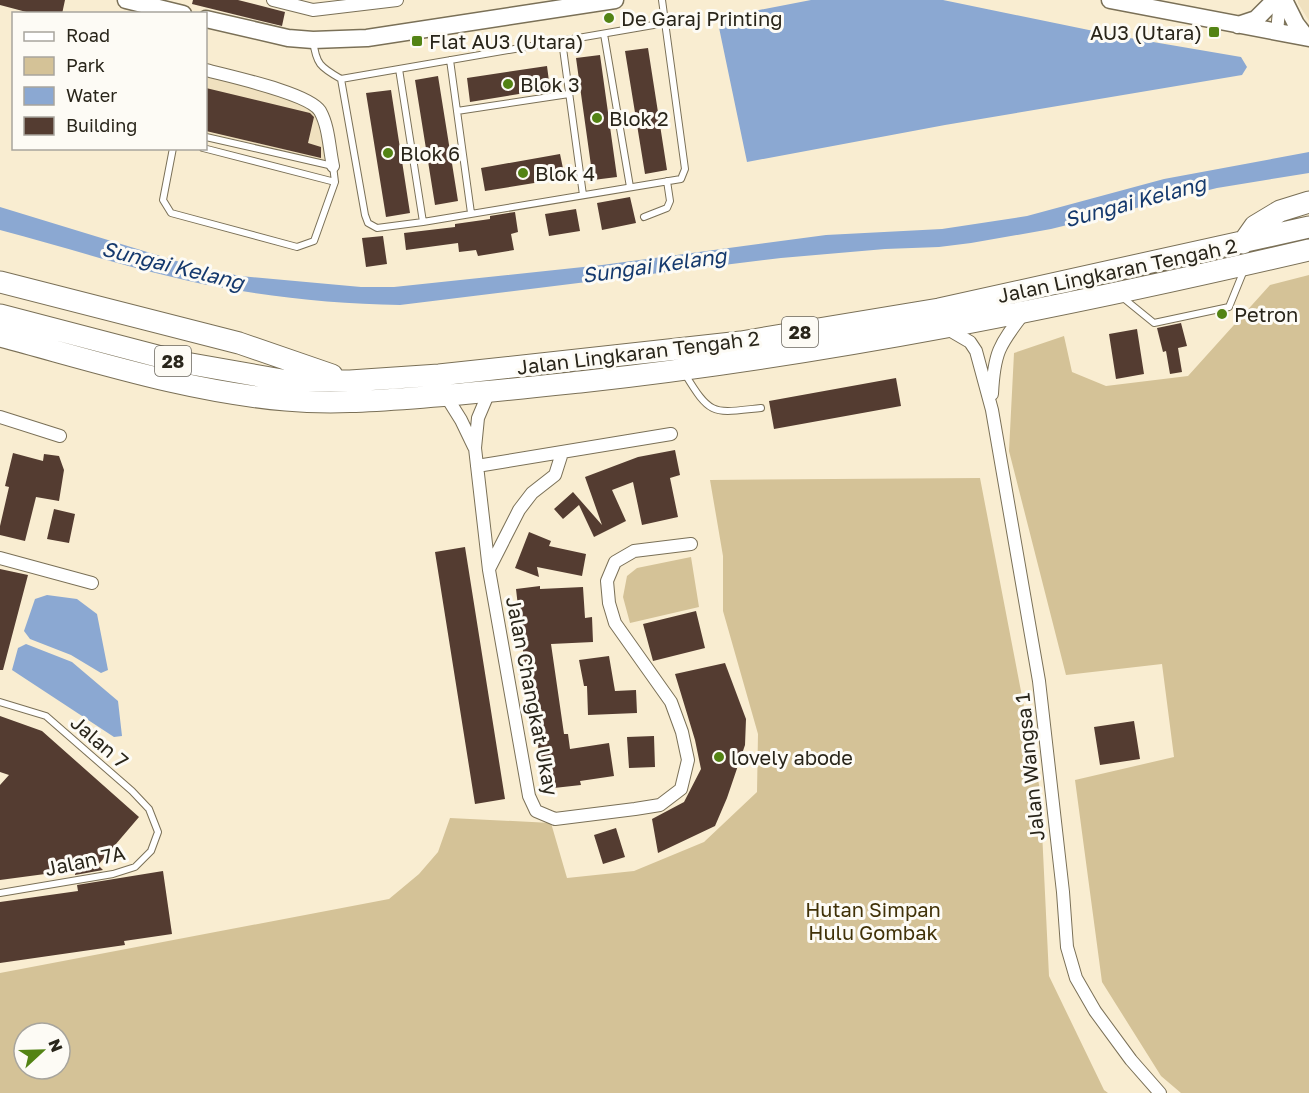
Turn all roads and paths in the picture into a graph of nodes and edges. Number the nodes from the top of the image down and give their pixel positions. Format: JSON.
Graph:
{"nodes":[{"id":1,"x":126,"y":0,"type":"edge"},
{"id":2,"x":273,"y":0,"type":"edge"},
{"id":3,"x":397,"y":0,"type":"edge"},
{"id":4,"x":615,"y":0,"type":"edge"},
{"id":5,"x":662,"y":0,"type":"edge"},
{"id":6,"x":1110,"y":0,"type":"edge"},
{"id":7,"x":1275,"y":0,"type":"edge"},
{"id":8,"x":1282,"y":0,"type":"edge"},
{"id":9,"x":335,"y":4,"type":"edge"},
{"id":10,"x":175,"y":12,"type":"edge"},
{"id":11,"x":207,"y":19,"type":"edge"},
{"id":12,"x":665,"y":23,"type":"junction"},
{"id":13,"x":1237,"y":25,"type":"junction"},
{"id":14,"x":1276,"y":32,"type":"junction"},
{"id":15,"x":604,"y":34,"type":"junction"},
{"id":16,"x":1308,"y":37,"type":"edge"},
{"id":17,"x":313,"y":40,"type":"junction"},
{"id":18,"x":562,"y":41,"type":"junction"},
{"id":19,"x":450,"y":60,"type":"junction"},
{"id":20,"x":399,"y":69,"type":"junction"},
{"id":21,"x":207,"y":70,"type":"edge"},
{"id":22,"x":341,"y":79,"type":"junction"},
{"id":23,"x":569,"y":94,"type":"junction"},
{"id":24,"x":457,"y":111,"type":"junction"},
{"id":25,"x":207,"y":137,"type":"edge"},
{"id":26,"x":207,"y":149,"type":"edge"},
{"id":27,"x":173,"y":150,"type":"edge"},
{"id":28,"x":333,"y":166,"type":"junction"},
{"id":29,"x":668,"y":181,"type":"junction"},
{"id":30,"x":335,"y":182,"type":"junction"},
{"id":31,"x":630,"y":187,"type":"junction"},
{"id":32,"x":583,"y":195,"type":"junction"},
{"id":33,"x":1309,"y":202,"type":"edge"},
{"id":34,"x":471,"y":213,"type":"junction"},
{"id":35,"x":644,"y":217,"type":"dead end"},
{"id":36,"x":423,"y":222,"type":"junction"},
{"id":37,"x":1309,"y":227,"type":"edge"},
{"id":38,"x":1243,"y":243,"type":"junction"},
{"id":39,"x":1309,"y":250,"type":"edge"},
{"id":40,"x":1247,"y":264,"type":"junction"},
{"id":41,"x":0,"y":282,"type":"edge"},
{"id":42,"x":1116,"y":292,"type":"junction"},
{"id":43,"x":1026,"y":310,"type":"junction"},
{"id":44,"x":0,"y":315,"type":"edge"},
{"id":45,"x":945,"y":327,"type":"junction"},
{"id":46,"x":0,"y":336,"type":"edge"},
{"id":47,"x":683,"y":371,"type":"junction"},
{"id":48,"x":350,"y":381,"type":"junction"},
{"id":49,"x":489,"y":392,"type":"junction"},
{"id":50,"x":446,"y":396,"type":"junction"},
{"id":51,"x":761,"y":408,"type":"dead end"},
{"id":52,"x":992,"y":410,"type":"junction"},
{"id":53,"x":0,"y":417,"type":"edge"},
{"id":54,"x":671,"y":434,"type":"dead end"},
{"id":55,"x":60,"y":436,"type":"dead end"},
{"id":56,"x":475,"y":448,"type":"junction"},
{"id":57,"x":562,"y":453,"type":"junction"},
{"id":58,"x":477,"y":466,"type":"junction"},
{"id":59,"x":691,"y":544,"type":"dead end"},
{"id":60,"x":0,"y":558,"type":"edge"},
{"id":61,"x":489,"y":570,"type":"junction"},
{"id":62,"x":92,"y":583,"type":"dead end"},
{"id":63,"x":0,"y":702,"type":"edge"},
{"id":64,"x":158,"y":832,"type":"joint"},
{"id":65,"x":0,"y":893,"type":"edge"},
{"id":66,"x":1160,"y":1093,"type":"edge"}],
"edges":[{"from":1,"to":10,"type":"main road"},
{"from":2,"to":9,"type":"street"},
{"from":3,"to":9,"type":"street"},
{"from":4,"to":17,"type":"main road"},
{"from":5,"to":12,"type":"lane"},
{"from":6,"to":13,"type":"main road"},
{"from":7,"to":13,"type":"main road"},
{"from":8,"to":14,"type":"street"},
{"from":8,"to":16,"type":"main road"},
{"from":11,"to":17,"type":"main road"},
{"from":12,"to":15,"type":"lane"},
{"from":12,"to":29,"type":"lane"},
{"from":13,"to":14,"type":"main road"},
{"from":14,"to":16,"type":"main road"},
{"from":15,"to":18,"type":"lane"},
{"from":15,"to":31,"type":"lane"},
{"from":17,"to":22,"type":"lane"},
{"from":18,"to":19,"type":"lane"},
{"from":18,"to":23,"type":"lane"},
{"from":19,"to":20,"type":"lane"},
{"from":19,"to":24,"type":"lane"},
{"from":20,"to":22,"type":"lane"},
{"from":20,"to":36,"type":"lane"},
{"from":21,"to":28,"type":"street"},
{"from":22,"to":36,"type":"lane"},
{"from":23,"to":24,"type":"lane"},
{"from":23,"to":32,"type":"lane"},
{"from":24,"to":34,"type":"lane"},
{"from":25,"to":28,"type":"lane"},
{"from":26,"to":30,"type":"lane"},
{"from":27,"to":30,"type":"lane"},
{"from":28,"to":30,"type":"lane"},
{"from":29,"to":31,"type":"lane"},
{"from":29,"to":35,"type":"lane"},
{"from":31,"to":32,"type":"lane"},
{"from":32,"to":34,"type":"lane"},
{"from":33,"to":38,"type":"highway"},
{"from":34,"to":36,"type":"lane"},
{"from":37,"to":38,"type":"highway","name":"Jalan Lingkaran Tengah 2","number":"28"},
{"from":38,"to":48,"type":"highway","name":"Jalan Lingkaran Tengah 2","number":"28"},
{"from":39,"to":40,"type":"highway","name":"Jalan Lingkaran Tengah 2","number":"28"},
{"from":40,"to":42,"type":"highway","name":"Jalan Lingkaran Tengah 2","number":"28"},
{"from":40,"to":42,"type":"lane"},
{"from":41,"to":48,"type":"highway"},
{"from":42,"to":43,"type":"highway","name":"Jalan Lingkaran Tengah 2","number":"28"},
{"from":43,"to":45,"type":"highway","name":"Jalan Lingkaran Tengah 2","number":"28"},
{"from":43,"to":52,"type":"street","name":"Jalan Wangsa 1"},
{"from":44,"to":48,"type":"highway","name":"Jalan Lingkaran Tengah 2","number":"28"},
{"from":45,"to":47,"type":"highway","name":"Jalan Lingkaran Tengah 2","number":"28"},
{"from":45,"to":52,"type":"street","name":"Jalan Wangsa 1"},
{"from":46,"to":50,"type":"highway","name":"Jalan Lingkaran Tengah 2","number":"28"},
{"from":47,"to":49,"type":"highway","name":"Jalan Lingkaran Tengah 2","number":"28"},
{"from":47,"to":51,"type":"lane"},
{"from":49,"to":50,"type":"highway","name":"Jalan Lingkaran Tengah 2","number":"28"},
{"from":49,"to":56,"type":"street","name":"Jalan Changkat Ukay"},
{"from":50,"to":56,"type":"street","name":"Jalan Changkat Ukay"},
{"from":52,"to":66,"type":"street","name":"Jalan Wangsa 1"},
{"from":53,"to":55,"type":"street"},
{"from":54,"to":57,"type":"street"},
{"from":56,"to":58,"type":"street","name":"Jalan Changkat Ukay"},
{"from":57,"to":58,"type":"street"},
{"from":57,"to":61,"type":"street"},
{"from":58,"to":61,"type":"street","name":"Jalan Changkat Ukay"},
{"from":59,"to":61,"type":"street","name":"Jalan Changkat Ukay"},
{"from":60,"to":62,"type":"street"},
{"from":63,"to":64,"type":"lane","name":"Jalan 7"},
{"from":64,"to":65,"type":"lane","name":"Jalan 7A"}]}
